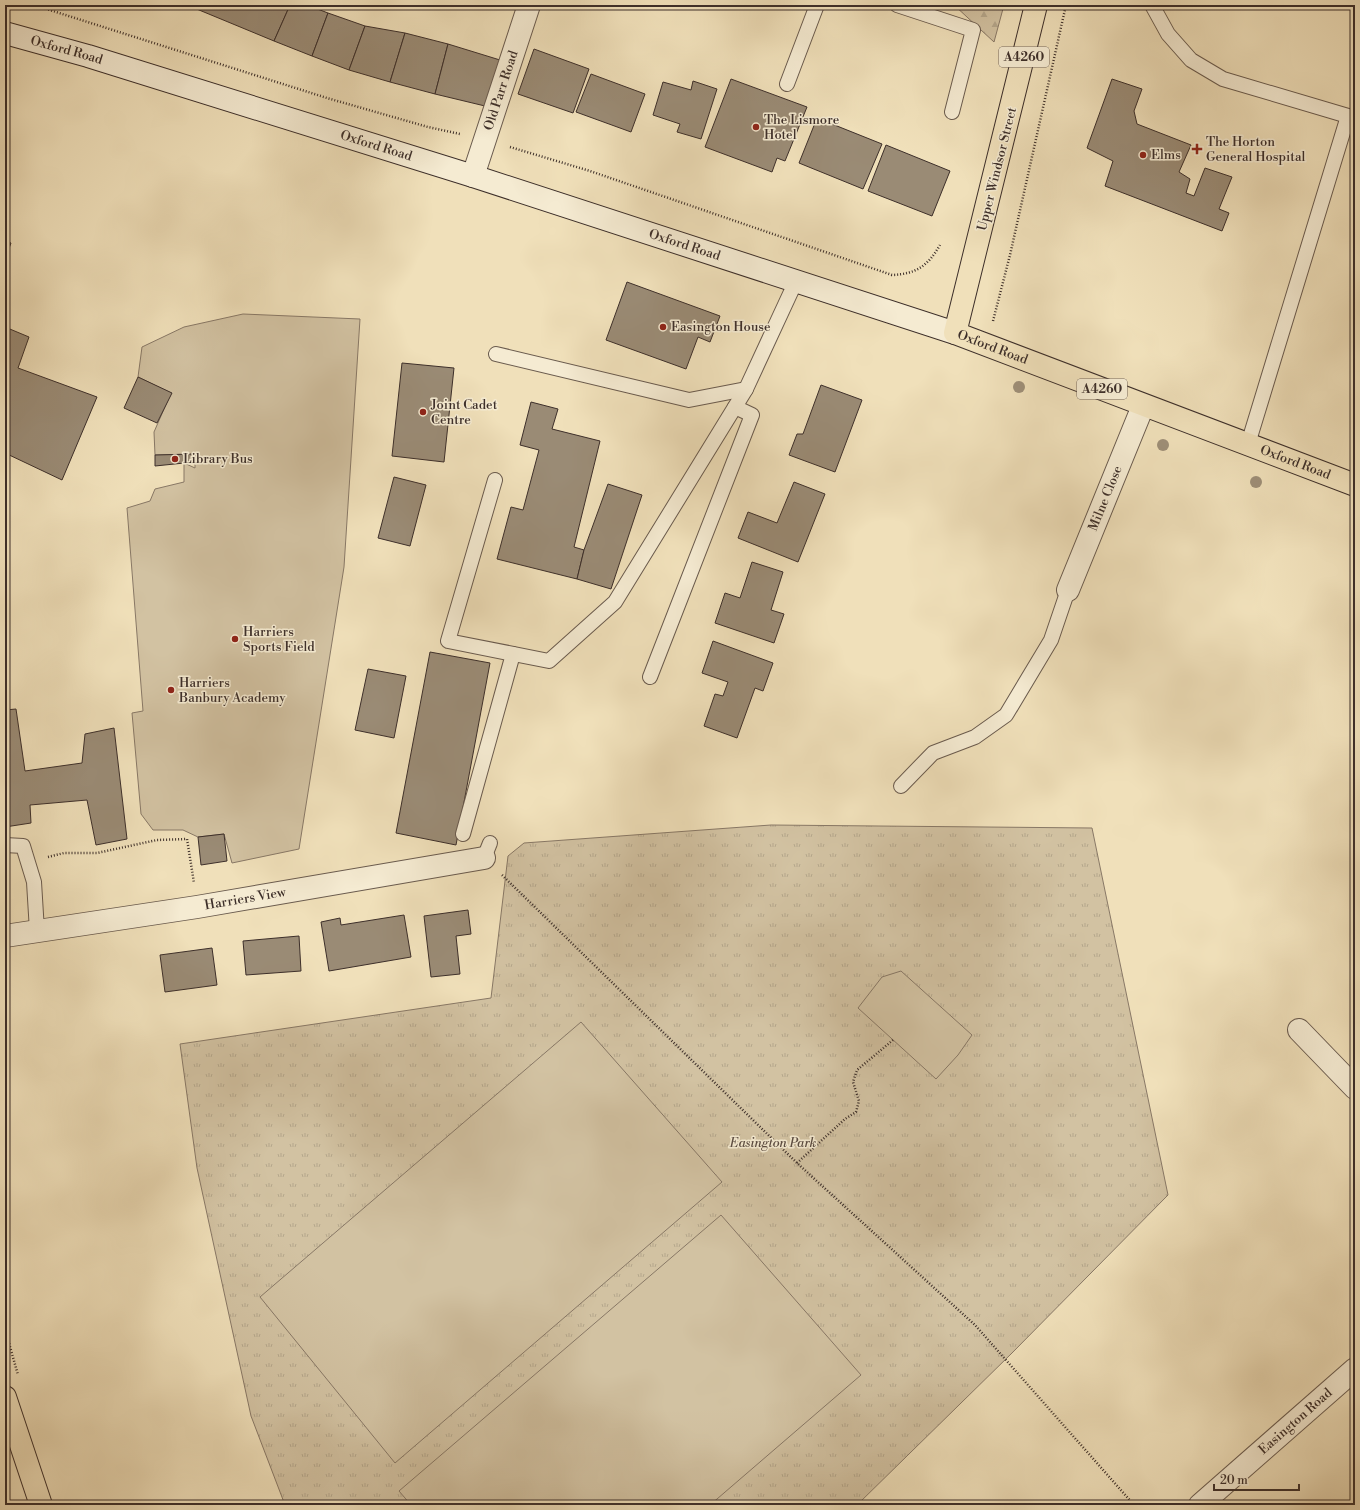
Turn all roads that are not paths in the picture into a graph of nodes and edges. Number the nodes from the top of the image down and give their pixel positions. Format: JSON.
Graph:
{"nodes":[{"id":1,"x":529,"y":5,"type":"edge"},
{"id":2,"x":817,"y":5,"type":"edge"},
{"id":3,"x":897,"y":5,"type":"edge"},
{"id":4,"x":1036,"y":5,"type":"edge"},
{"id":5,"x":1152,"y":5,"type":"edge"},
{"id":6,"x":5,"y":33,"type":"edge"},
{"id":7,"x":787,"y":84,"type":"dead end"},
{"id":8,"x":952,"y":112,"type":"dead end"},
{"id":9,"x":1352,"y":117,"type":"edge"},
{"id":10,"x":473,"y":176,"type":"junction"},
{"id":11,"x":796,"y":280,"type":"junction"},
{"id":12,"x":955,"y":333,"type":"junction"},
{"id":13,"x":496,"y":354,"type":"dead end"},
{"id":14,"x":746,"y":389,"type":"junction"},
{"id":15,"x":1143,"y":406,"type":"junction"},
{"id":16,"x":735,"y":407,"type":"junction"},
{"id":17,"x":1248,"y":444,"type":"junction"},
{"id":18,"x":495,"y":480,"type":"dead end"},
{"id":19,"x":1355,"y":485,"type":"edge"},
{"id":20,"x":1068,"y":590,"type":"joint"},
{"id":21,"x":513,"y":654,"type":"junction"},
{"id":22,"x":650,"y":677,"type":"dead end"},
{"id":23,"x":901,"y":786,"type":"dead end"},
{"id":24,"x":463,"y":834,"type":"dead end"},
{"id":25,"x":5,"y":845,"type":"edge"},
{"id":26,"x":487,"y":850,"type":"road end"},
{"id":27,"x":37,"y":931,"type":"junction"},
{"id":28,"x":5,"y":936,"type":"edge"},
{"id":29,"x":1299,"y":1030,"type":"dead end"},
{"id":30,"x":1355,"y":1088,"type":"edge"},
{"id":31,"x":1355,"y":1369,"type":"edge"},
{"id":32,"x":5,"y":1397,"type":"edge"},
{"id":33,"x":41,"y":1505,"type":"edge"},
{"id":34,"x":1200,"y":1505,"type":"edge"}],
"edges":[{"from":1,"to":10,"type":"street","name":"Old Parr Road"},
{"from":2,"to":7,"type":"lane"},
{"from":3,"to":8,"type":"lane"},
{"from":4,"to":12,"type":"main road","name":"Upper Windsor Street","number":"A4260"},
{"from":5,"to":9,"type":"lane"},
{"from":6,"to":10,"type":"street","name":"Oxford Road"},
{"from":9,"to":17,"type":"lane"},
{"from":10,"to":11,"type":"street","name":"Oxford Road"},
{"from":11,"to":12,"type":"street","name":"Oxford Road"},
{"from":11,"to":14,"type":"lane"},
{"from":12,"to":15,"type":"main road","name":"Oxford Road","number":"A4260"},
{"from":13,"to":14,"type":"lane"},
{"from":14,"to":16,"type":"lane"},
{"from":15,"to":17,"type":"main road","name":"Oxford Road","number":"A4260"},
{"from":15,"to":20,"type":"street","name":"Milne Close"},
{"from":16,"to":21,"type":"lane"},
{"from":16,"to":22,"type":"lane"},
{"from":17,"to":19,"type":"main road","name":"Oxford Road","number":"A4260"},
{"from":18,"to":21,"type":"lane"},
{"from":20,"to":23,"type":"lane"},
{"from":21,"to":24,"type":"lane"},
{"from":25,"to":27,"type":"lane"},
{"from":26,"to":27,"type":"street","name":"Harriers View"},
{"from":27,"to":28,"type":"street","name":"Harriers View"},
{"from":29,"to":30,"type":"street"},
{"from":31,"to":34,"type":"street","name":"Easington Road"},
{"from":32,"to":33,"type":"main road"}]}
